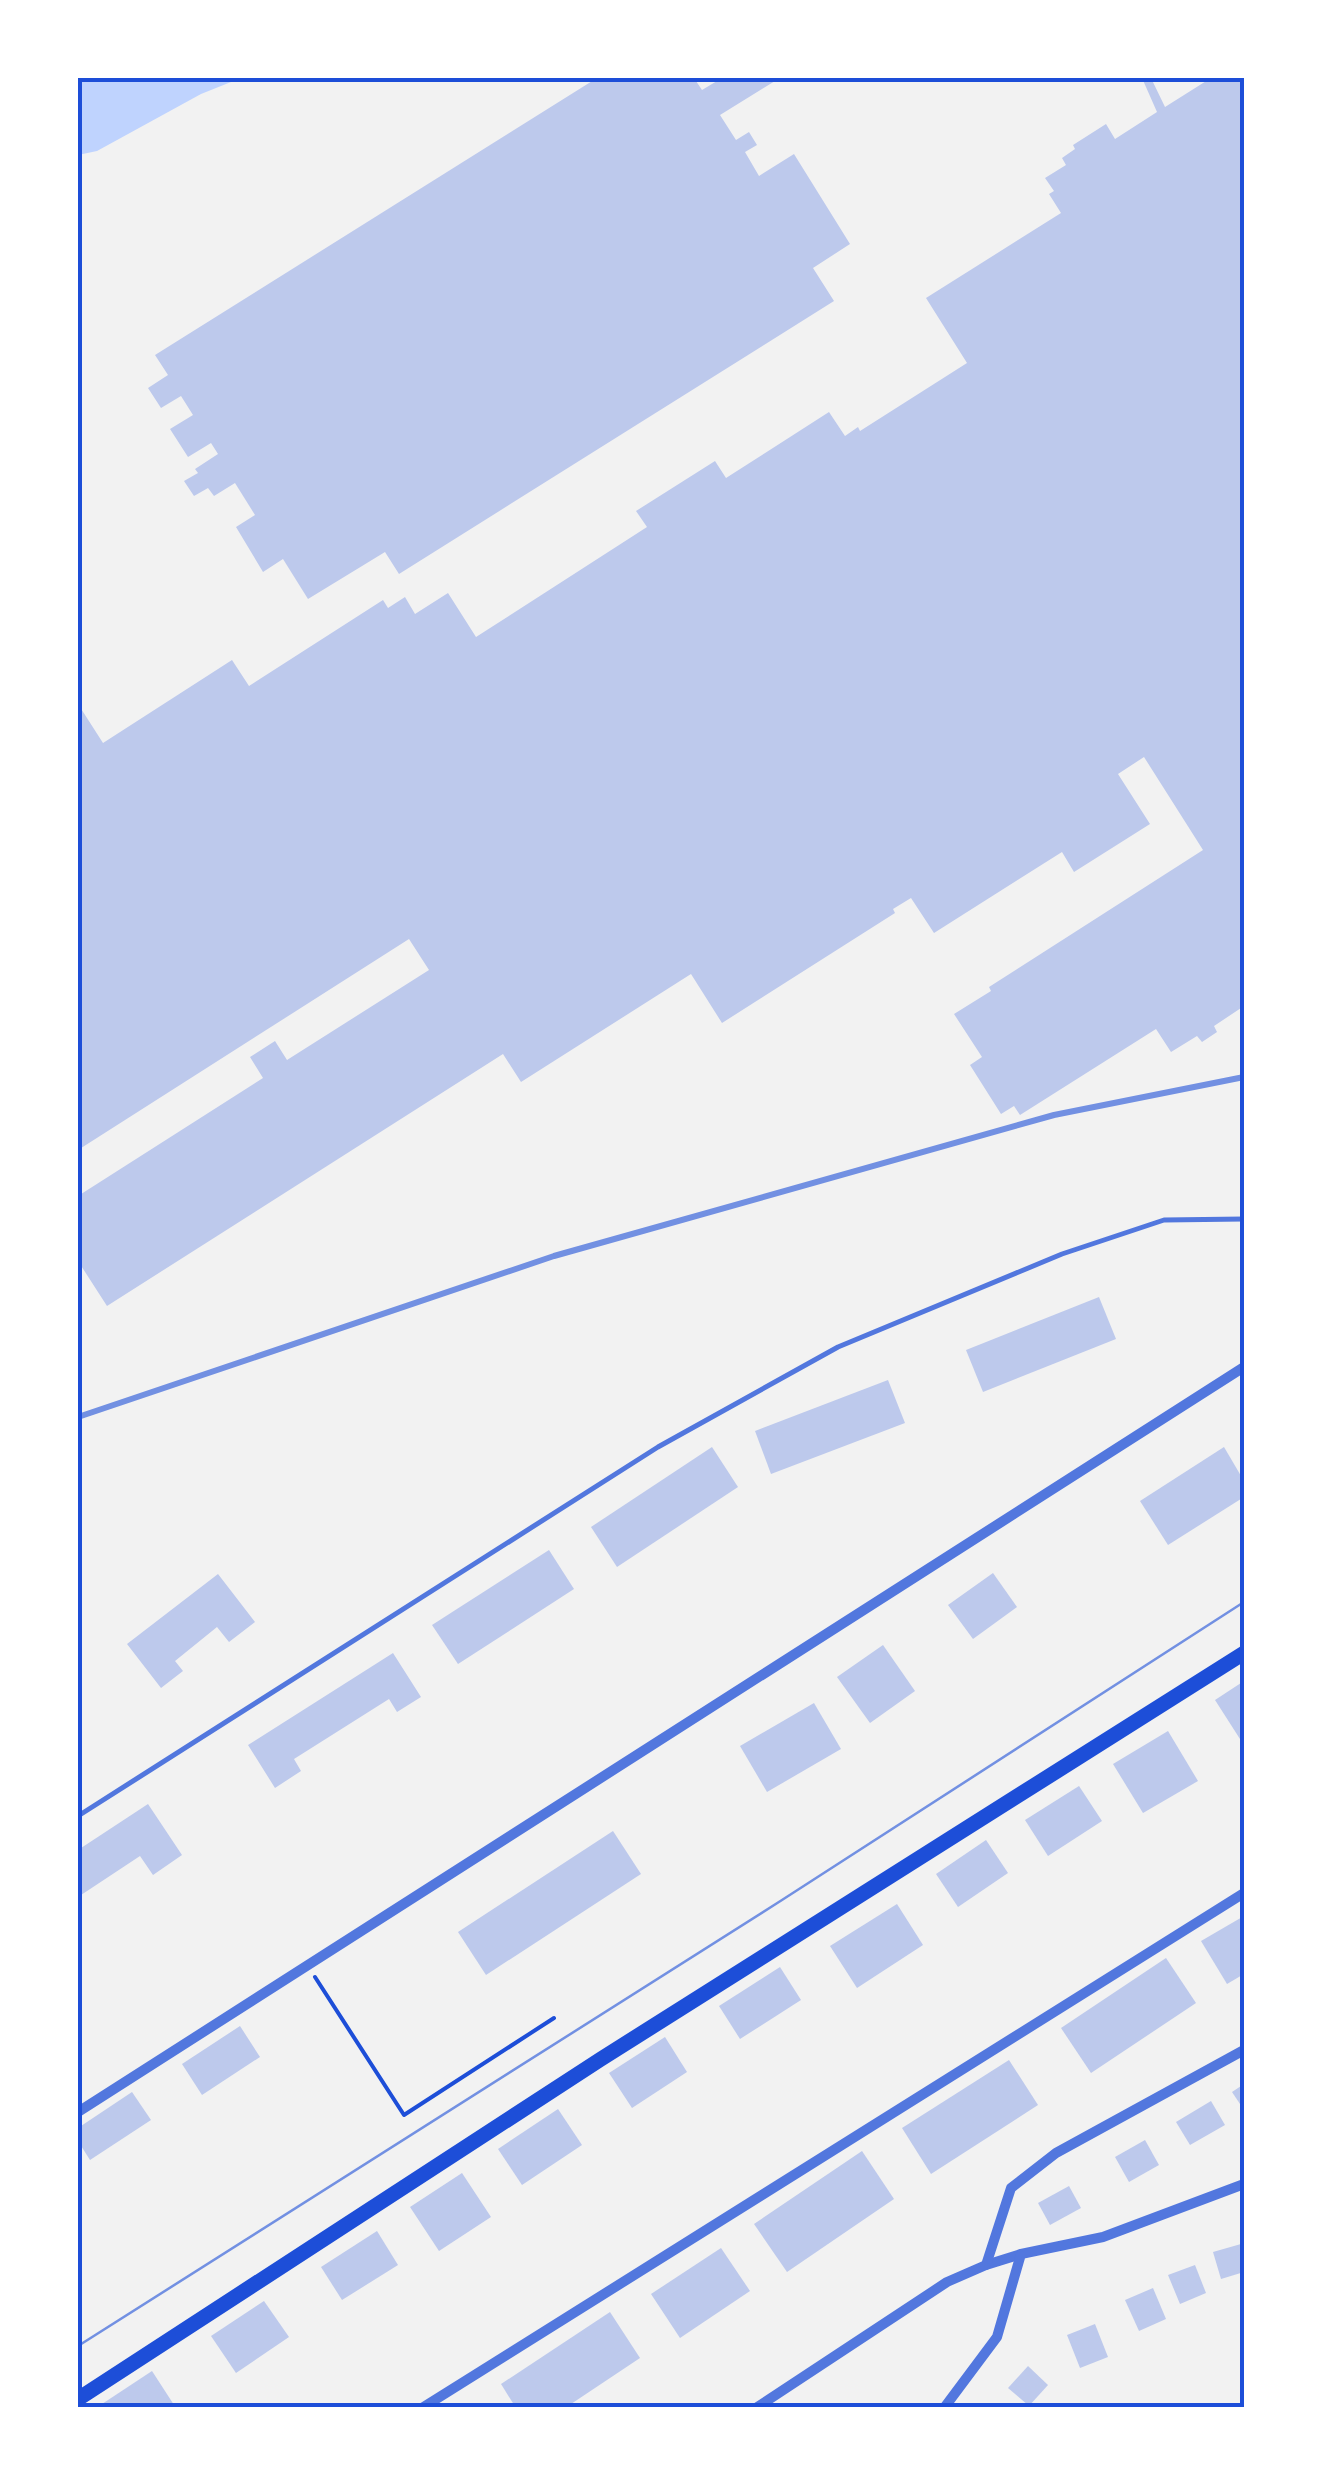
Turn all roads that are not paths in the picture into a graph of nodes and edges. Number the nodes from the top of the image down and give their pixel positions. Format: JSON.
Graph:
{"nodes":[{"id":1,"x":1244,"y":1219,"type":"edge"},
{"id":2,"x":1244,"y":1367,"type":"edge"},
{"id":3,"x":1244,"y":1652,"type":"edge"},
{"id":4,"x":78,"y":1816,"type":"edge"},
{"id":5,"x":1244,"y":1893,"type":"edge"},
{"id":6,"x":1244,"y":2050,"type":"edge"},
{"id":7,"x":78,"y":2112,"type":"edge"},
{"id":8,"x":1244,"y":2184,"type":"edge"},
{"id":9,"x":1021,"y":2254,"type":"junction"},
{"id":10,"x":986,"y":2265,"type":"junction"},
{"id":11,"x":78,"y":2399,"type":"edge"},
{"id":12,"x":422,"y":2408,"type":"edge"},
{"id":13,"x":756,"y":2408,"type":"edge"},
{"id":14,"x":944,"y":2408,"type":"edge"}],
"edges":[{"from":1,"to":4,"type":"lane"},
{"from":2,"to":7,"type":"street"},
{"from":3,"to":11,"type":"main road"},
{"from":5,"to":12,"type":"street"},
{"from":6,"to":10,"type":"street"},
{"from":8,"to":9,"type":"street"},
{"from":9,"to":10,"type":"street"},
{"from":9,"to":14,"type":"street"},
{"from":10,"to":13,"type":"street"}]}
